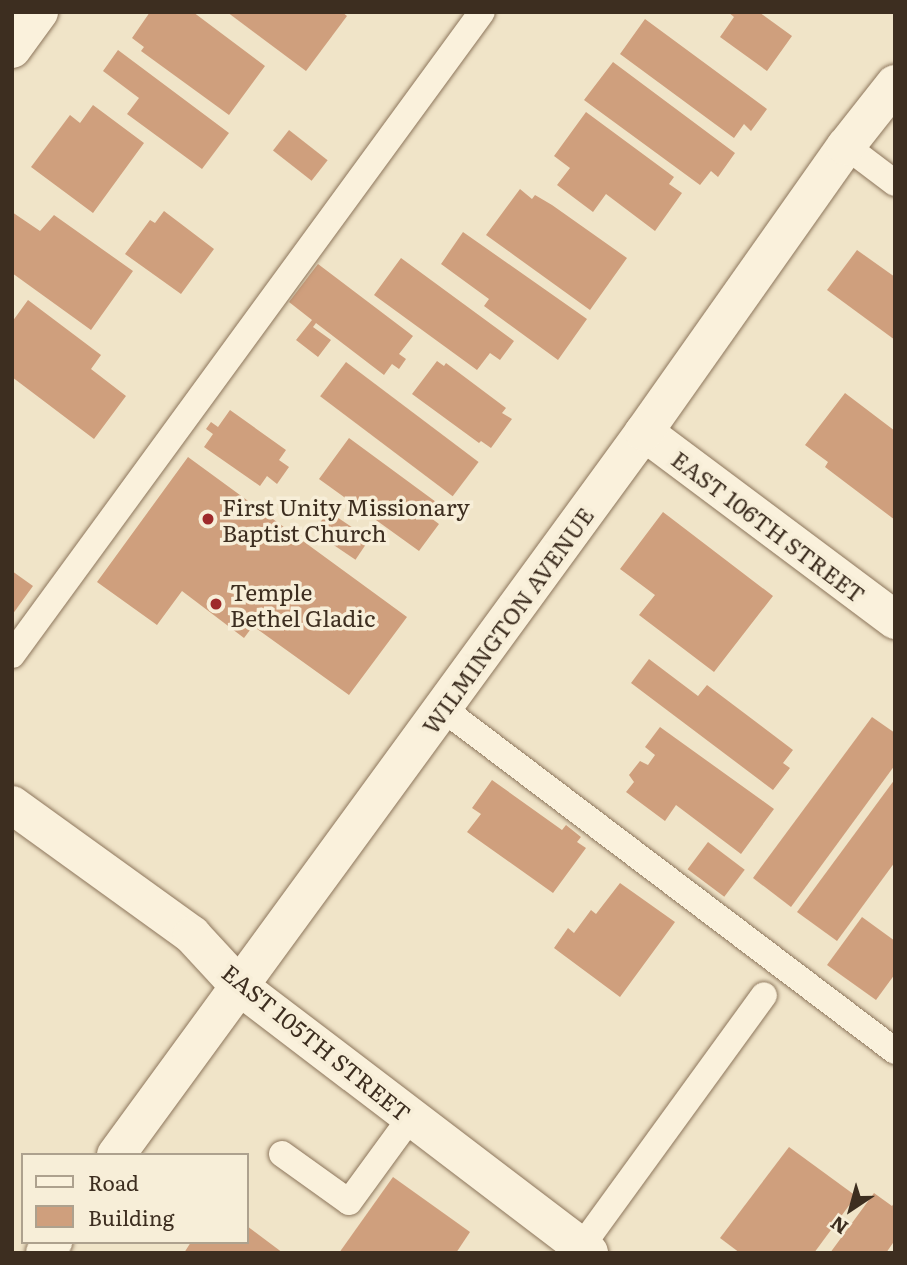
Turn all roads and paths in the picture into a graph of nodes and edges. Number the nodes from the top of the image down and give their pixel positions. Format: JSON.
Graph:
{"nodes":[{"id":1,"x":39,"y":12,"type":"edge"},
{"id":2,"x":481,"y":12,"type":"edge"},
{"id":3,"x":12,"y":49,"type":"edge"},
{"id":4,"x":895,"y":84,"type":"edge"},
{"id":5,"x":846,"y":146,"type":"junction"},
{"id":6,"x":895,"y":183,"type":"edge"},
{"id":7,"x":644,"y":432,"type":"junction"},
{"id":8,"x":895,"y":620,"type":"edge"},
{"id":9,"x":12,"y":655,"type":"edge"},
{"id":10,"x":442,"y":708,"type":"junction"},
{"id":11,"x":12,"y":805,"type":"edge"},
{"id":12,"x":239,"y":986,"type":"junction"},
{"id":13,"x":764,"y":995,"type":"dead end"},
{"id":14,"x":895,"y":1051,"type":"edge"},
{"id":15,"x":411,"y":1117,"type":"junction"},
{"id":16,"x":118,"y":1153,"type":"edge"},
{"id":17,"x":282,"y":1154,"type":"dead end"},
{"id":18,"x":585,"y":1250,"type":"edge"}],
"edges":[{"from":1,"to":3,"type":"main road"},
{"from":2,"to":9,"type":"lane"},
{"from":4,"to":5,"type":"main road","name":"WILMINGTON AVENUE"},
{"from":5,"to":6,"type":"lane"},
{"from":5,"to":7,"type":"main road","name":"WILMINGTON AVENUE"},
{"from":7,"to":8,"type":"main road","name":"EAST 106TH STREET"},
{"from":7,"to":10,"type":"main road","name":"WILMINGTON AVENUE"},
{"from":10,"to":12,"type":"main road","name":"WILMINGTON AVENUE"},
{"from":10,"to":14,"type":"lane"},
{"from":11,"to":12,"type":"main road","name":"EAST 105TH STREET"},
{"from":12,"to":15,"type":"main road","name":"EAST 105TH STREET"},
{"from":12,"to":16,"type":"main road","name":"WILMINGTON AVENUE"},
{"from":13,"to":18,"type":"lane"},
{"from":15,"to":17,"type":"lane"},
{"from":15,"to":18,"type":"main road","name":"EAST 105TH STREET"}]}
